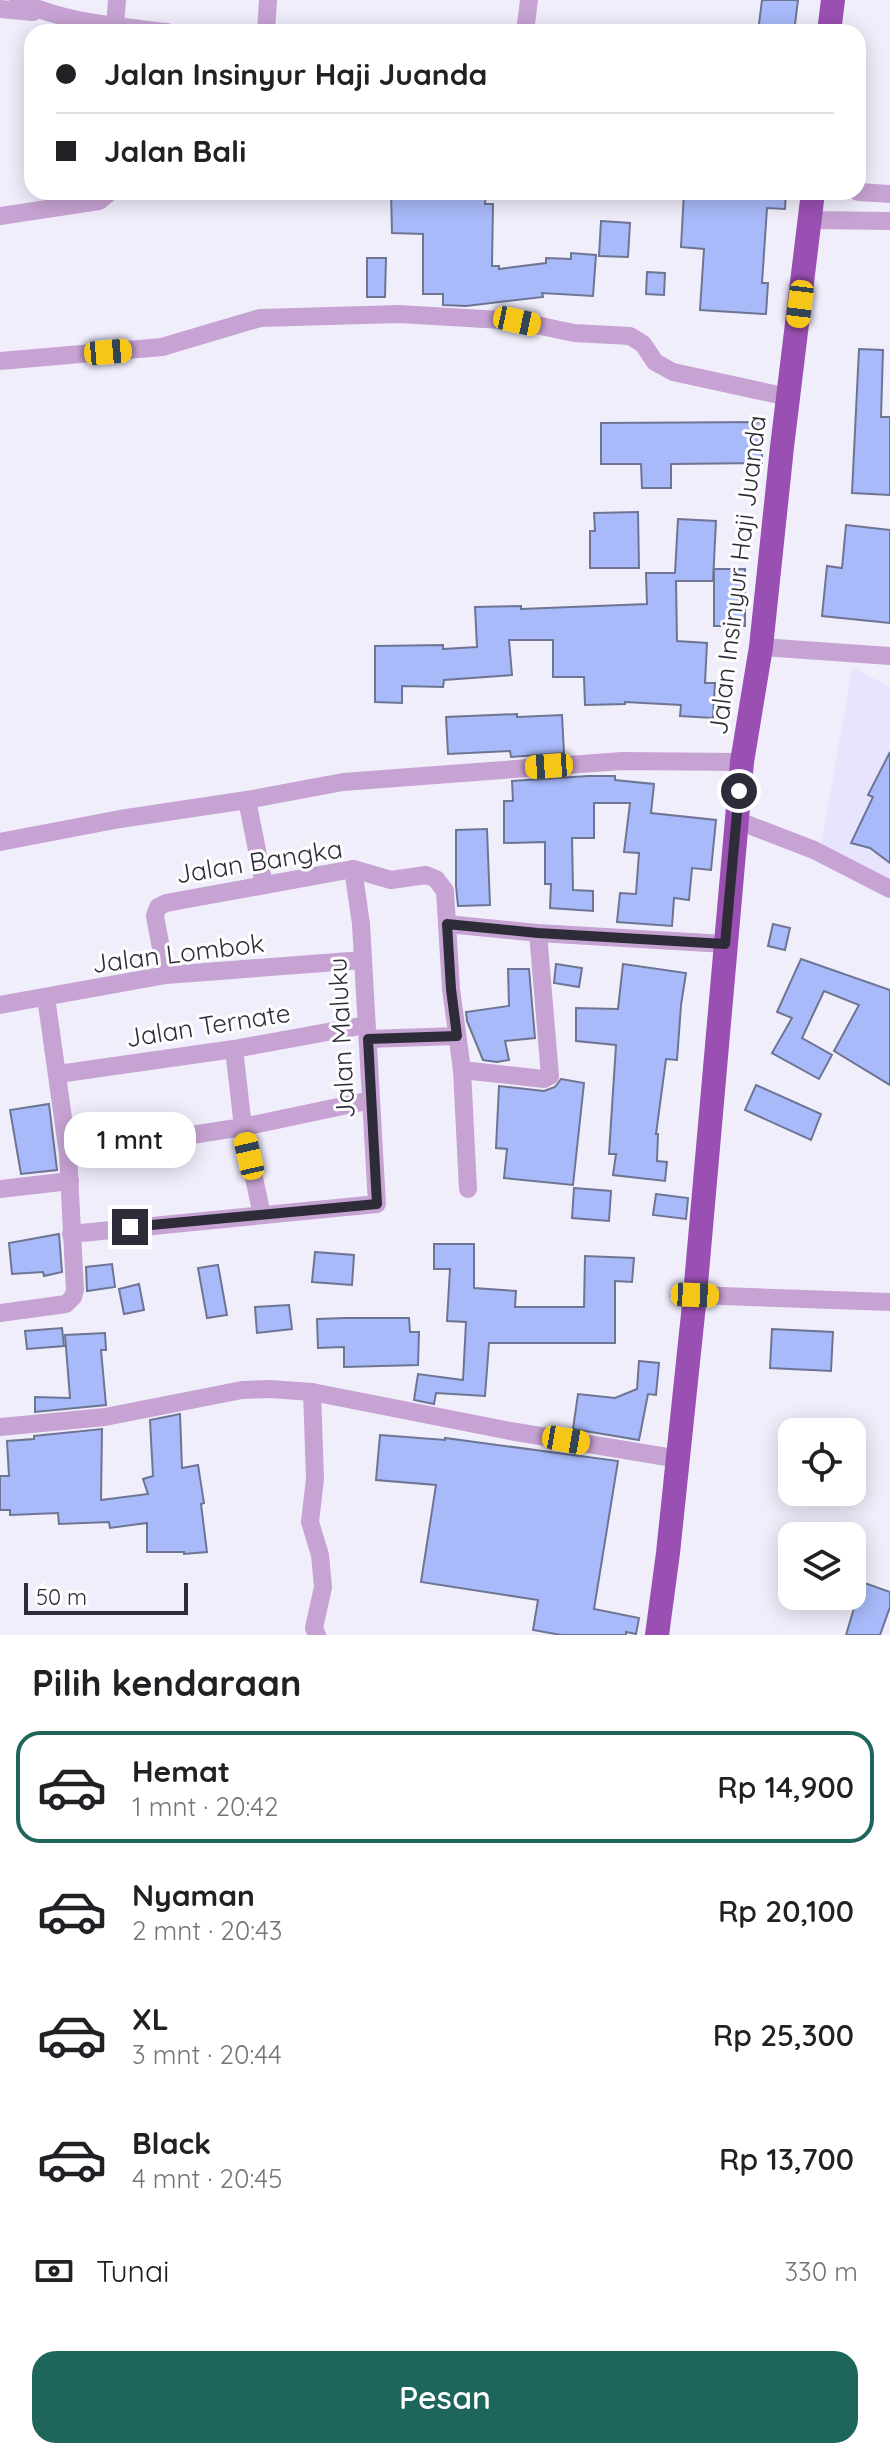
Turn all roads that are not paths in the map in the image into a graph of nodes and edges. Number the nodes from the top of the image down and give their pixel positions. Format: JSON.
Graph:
{"nodes":[{"id":1,"x":18,"y":0,"type":"edge"},
{"id":2,"x":117,"y":0,"type":"edge"},
{"id":3,"x":268,"y":0,"type":"edge"},
{"id":4,"x":529,"y":0,"type":"edge"},
{"id":5,"x":833,"y":0,"type":"edge"},
{"id":6,"x":0,"y":9,"type":"edge"},
{"id":7,"x":44,"y":13,"type":"junction"},
{"id":8,"x":95,"y":24,"type":"edge"},
{"id":9,"x":110,"y":24,"type":"edge"},
{"id":10,"x":266,"y":24,"type":"edge"},
{"id":11,"x":526,"y":24,"type":"edge"},
{"id":12,"x":830,"y":24,"type":"edge"},
{"id":13,"x":866,"y":192,"type":"edge"},
{"id":14,"x":890,"y":194,"type":"edge"},
{"id":15,"x":101,"y":200,"type":"edge"},
{"id":16,"x":812,"y":200,"type":"edge"},
{"id":17,"x":0,"y":216,"type":"edge"},
{"id":18,"x":809,"y":220,"type":"junction"},
{"id":19,"x":890,"y":221,"type":"edge"},
{"id":20,"x":0,"y":361,"type":"edge"},
{"id":21,"x":788,"y":397,"type":"junction"},
{"id":22,"x":761,"y":647,"type":"junction"},
{"id":23,"x":890,"y":656,"type":"edge"},
{"id":24,"x":742,"y":762,"type":"junction"},
{"id":25,"x":247,"y":800,"type":"junction"},
{"id":26,"x":736,"y":820,"type":"junction"},
{"id":27,"x":0,"y":842,"type":"edge"},
{"id":28,"x":353,"y":869,"type":"junction"},
{"id":29,"x":264,"y":885,"type":"junction"},
{"id":30,"x":890,"y":889,"type":"edge"},
{"id":31,"x":447,"y":924,"type":"junction"},
{"id":32,"x":538,"y":933,"type":"junction"},
{"id":33,"x":725,"y":944,"type":"junction"},
{"id":34,"x":363,"y":960,"type":"junction"},
{"id":35,"x":166,"y":975,"type":"junction"},
{"id":36,"x":46,"y":997,"type":"junction"},
{"id":37,"x":0,"y":1005,"type":"edge"},
{"id":38,"x":367,"y":1032,"type":"junction"},
{"id":39,"x":457,"y":1036,"type":"junction"},
{"id":40,"x":234,"y":1049,"type":"junction"},
{"id":41,"x":462,"y":1070,"type":"junction"},
{"id":42,"x":58,"y":1074,"type":"junction"},
{"id":43,"x":371,"y":1100,"type":"junction"},
{"id":44,"x":243,"y":1127,"type":"junction"},
{"id":45,"x":68,"y":1154,"type":"junction"},
{"id":46,"x":70,"y":1181,"type":"junction"},
{"id":47,"x":0,"y":1189,"type":"edge"},
{"id":48,"x":468,"y":1189,"type":"dead end"},
{"id":49,"x":262,"y":1215,"type":"junction"},
{"id":50,"x":71,"y":1234,"type":"junction"},
{"id":51,"x":695,"y":1295,"type":"junction"},
{"id":52,"x":890,"y":1302,"type":"edge"},
{"id":53,"x":0,"y":1313,"type":"edge"},
{"id":54,"x":312,"y":1392,"type":"junction"},
{"id":55,"x":0,"y":1427,"type":"edge"},
{"id":56,"x":679,"y":1459,"type":"junction"},
{"id":57,"x":317,"y":1635,"type":"edge"},
{"id":58,"x":657,"y":1635,"type":"edge"}],
"edges":[{"from":1,"to":7,"type":"street"},
{"from":2,"to":9,"type":"street"},
{"from":3,"to":10,"type":"street"},
{"from":4,"to":11,"type":"street"},
{"from":5,"to":12,"type":"highway"},
{"from":6,"to":7,"type":"street"},
{"from":7,"to":8,"type":"street"},
{"from":13,"to":14,"type":"street"},
{"from":15,"to":17,"type":"street"},
{"from":16,"to":18,"type":"highway","name":"Jalan Insinyur Haji Juanda"},
{"from":18,"to":19,"type":"street"},
{"from":18,"to":21,"type":"highway","name":"Jalan Insinyur Haji Juanda"},
{"from":20,"to":21,"type":"street"},
{"from":21,"to":22,"type":"highway","name":"Jalan Insinyur Haji Juanda"},
{"from":22,"to":23,"type":"street"},
{"from":22,"to":24,"type":"highway","name":"Jalan Insinyur Haji Juanda"},
{"from":24,"to":25,"type":"street"},
{"from":24,"to":26,"type":"highway","name":"Jalan Insinyur Haji Juanda"},
{"from":25,"to":27,"type":"street"},
{"from":25,"to":29,"type":"street"},
{"from":26,"to":30,"type":"street"},
{"from":26,"to":33,"type":"highway","name":"Jalan Insinyur Haji Juanda"},
{"from":28,"to":29,"type":"street","name":"Jalan Bangka"},
{"from":28,"to":31,"type":"street","name":"Jalan Bangka"},
{"from":28,"to":34,"type":"street","name":"Jalan Maluku"},
{"from":29,"to":35,"type":"street","name":"Jalan Bangka"},
{"from":31,"to":32,"type":"street"},
{"from":31,"to":39,"type":"street"},
{"from":32,"to":33,"type":"street"},
{"from":32,"to":41,"type":"street"},
{"from":33,"to":51,"type":"highway","name":"Jalan Insinyur Haji Juanda"},
{"from":34,"to":35,"type":"street","name":"Jalan Lombok"},
{"from":34,"to":38,"type":"street","name":"Jalan Maluku"},
{"from":35,"to":36,"type":"street","name":"Jalan Lombok"},
{"from":36,"to":37,"type":"street","name":"Jalan Lombok"},
{"from":36,"to":42,"type":"street"},
{"from":38,"to":39,"type":"street","name":"Jalan Ternate"},
{"from":38,"to":40,"type":"street","name":"Jalan Ternate"},
{"from":38,"to":43,"type":"street","name":"Jalan Maluku"},
{"from":39,"to":41,"type":"street"},
{"from":40,"to":42,"type":"street","name":"Jalan Ternate"},
{"from":40,"to":44,"type":"street"},
{"from":41,"to":48,"type":"street"},
{"from":42,"to":45,"type":"street"},
{"from":43,"to":44,"type":"street"},
{"from":43,"to":49,"type":"street","name":"Jalan Maluku"},
{"from":44,"to":45,"type":"street"},
{"from":44,"to":49,"type":"street"},
{"from":45,"to":46,"type":"street"},
{"from":46,"to":47,"type":"street"},
{"from":46,"to":50,"type":"street"},
{"from":49,"to":50,"type":"street"},
{"from":50,"to":53,"type":"street"},
{"from":51,"to":52,"type":"street"},
{"from":51,"to":56,"type":"highway","name":"Jalan Insinyur Haji Juanda"},
{"from":54,"to":55,"type":"street"},
{"from":54,"to":56,"type":"street"},
{"from":54,"to":57,"type":"street"},
{"from":56,"to":58,"type":"highway","name":"Jalan Insinyur Haji Juanda"}]}
